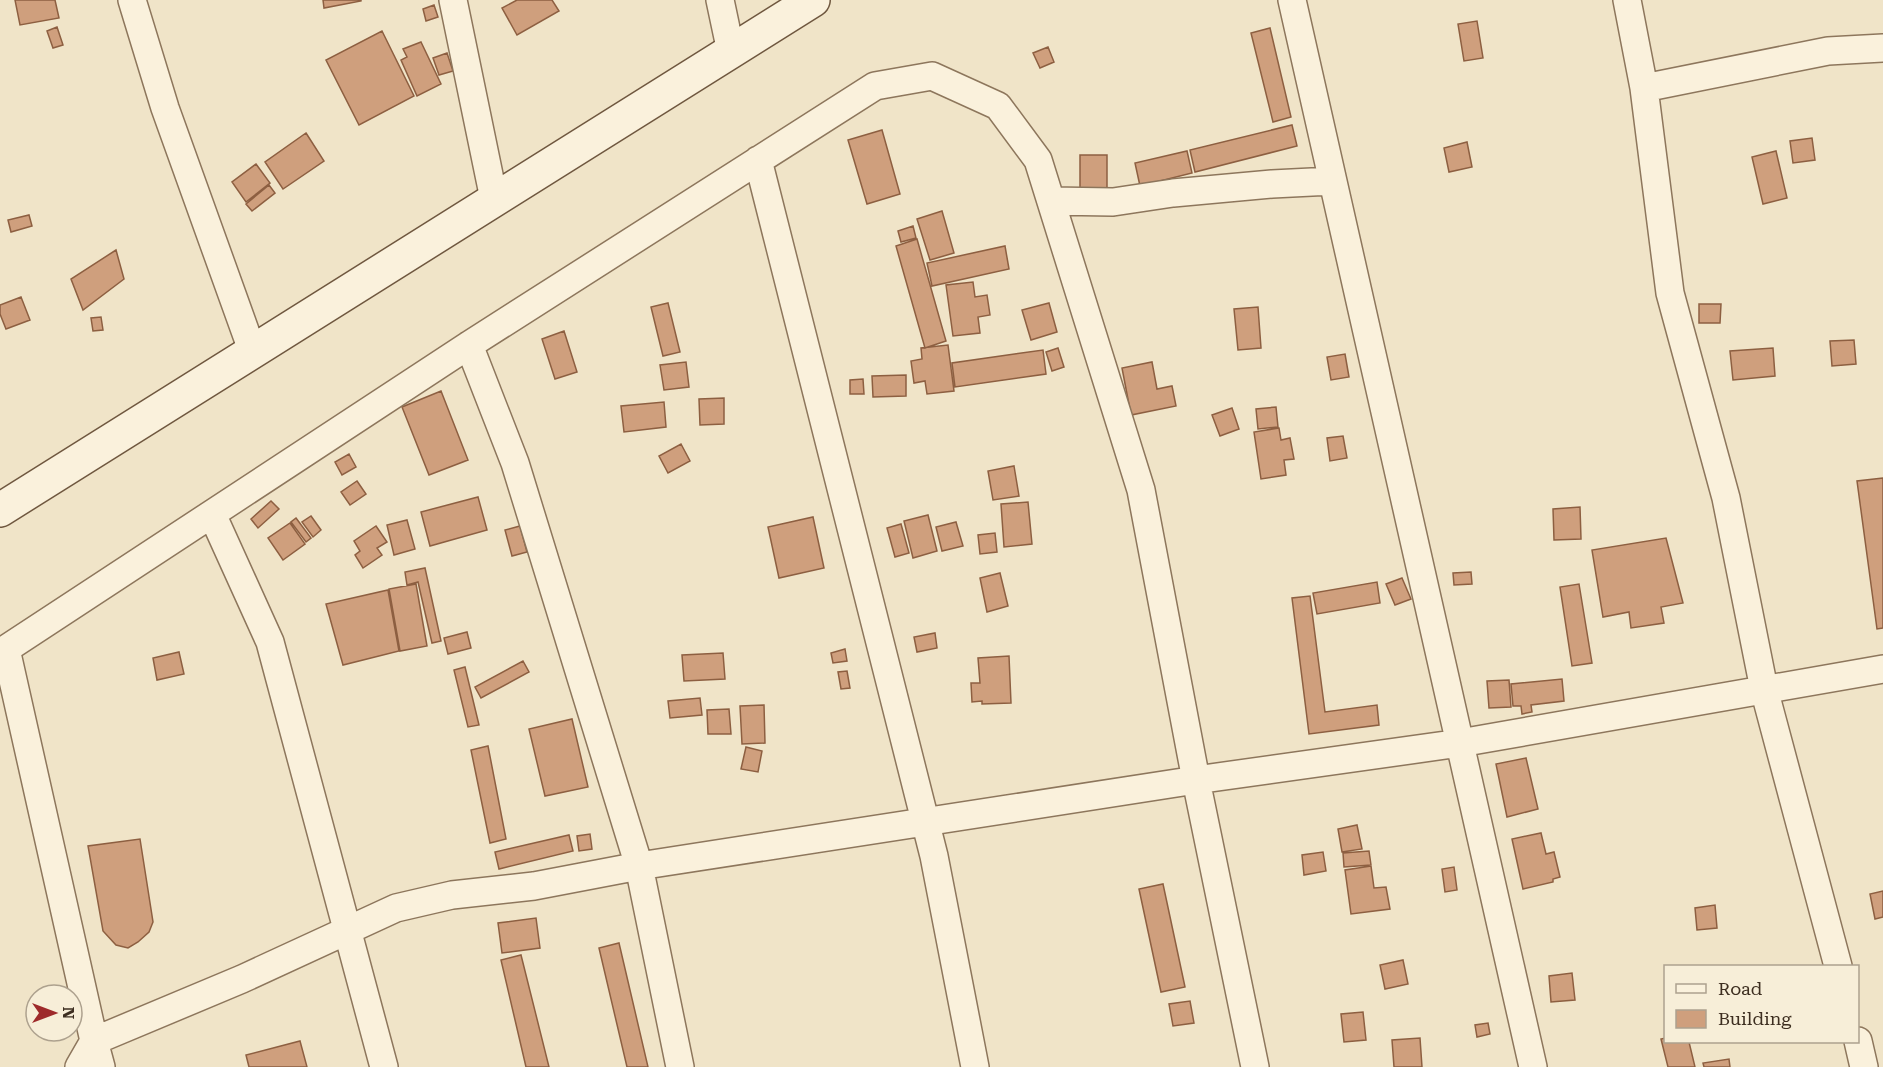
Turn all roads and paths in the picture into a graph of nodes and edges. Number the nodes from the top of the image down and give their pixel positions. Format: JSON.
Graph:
{"nodes":[{"id":1,"x":132,"y":0,"type":"edge"},
{"id":2,"x":720,"y":0,"type":"edge"},
{"id":3,"x":813,"y":0,"type":"edge"},
{"id":4,"x":1292,"y":0,"type":"edge"},
{"id":5,"x":1627,"y":0,"type":"edge"},
{"id":6,"x":454,"y":1,"type":"edge"},
{"id":7,"x":1883,"y":48,"type":"edge"},
{"id":8,"x":730,"y":52,"type":"junction"},
{"id":9,"x":1644,"y":88,"type":"junction"},
{"id":10,"x":758,"y":160,"type":"junction"},
{"id":11,"x":1332,"y":181,"type":"junction"},
{"id":12,"x":494,"y":199,"type":"junction"},
{"id":13,"x":1051,"y":201,"type":"junction"},
{"id":14,"x":469,"y":345,"type":"junction"},
{"id":15,"x":252,"y":351,"type":"junction"},
{"id":16,"x":0,"y":510,"type":"edge"},
{"id":17,"x":212,"y":514,"type":"junction"},
{"id":18,"x":3,"y":651,"type":"edge"},
{"id":19,"x":1883,"y":669,"type":"edge"},
{"id":20,"x":1764,"y":689,"type":"junction"},
{"id":21,"x":1460,"y":743,"type":"junction"},
{"id":22,"x":1196,"y":780,"type":"junction"},
{"id":23,"x":926,"y":823,"type":"junction"},
{"id":24,"x":639,"y":866,"type":"junction"},
{"id":25,"x":346,"y":931,"type":"junction"},
{"id":26,"x":1838,"y":965,"type":"edge"},
{"id":27,"x":94,"y":1041,"type":"junction"},
{"id":28,"x":1858,"y":1043,"type":"edge"},
{"id":29,"x":79,"y":1067,"type":"edge"},
{"id":30,"x":101,"y":1067,"type":"edge"},
{"id":31,"x":384,"y":1067,"type":"edge"},
{"id":32,"x":680,"y":1067,"type":"edge"},
{"id":33,"x":975,"y":1067,"type":"edge"},
{"id":34,"x":1255,"y":1067,"type":"edge"},
{"id":35,"x":1533,"y":1067,"type":"edge"},
{"id":36,"x":1864,"y":1067,"type":"edge"}],
"edges":[{"from":1,"to":15,"type":"street"},
{"from":2,"to":8,"type":"street"},
{"from":3,"to":8,"type":"main road"},
{"from":4,"to":11,"type":"street"},
{"from":5,"to":9,"type":"street"},
{"from":6,"to":12,"type":"street"},
{"from":7,"to":9,"type":"street"},
{"from":8,"to":12,"type":"main road"},
{"from":9,"to":20,"type":"street"},
{"from":10,"to":13,"type":"street"},
{"from":10,"to":14,"type":"street"},
{"from":10,"to":23,"type":"street"},
{"from":11,"to":13,"type":"street"},
{"from":11,"to":21,"type":"street"},
{"from":12,"to":15,"type":"main road"},
{"from":13,"to":22,"type":"street"},
{"from":14,"to":17,"type":"street"},
{"from":14,"to":24,"type":"street"},
{"from":15,"to":16,"type":"main road"},
{"from":17,"to":18,"type":"street"},
{"from":17,"to":25,"type":"street"},
{"from":18,"to":27,"type":"street"},
{"from":19,"to":20,"type":"street"},
{"from":20,"to":21,"type":"street"},
{"from":20,"to":26,"type":"street"},
{"from":21,"to":22,"type":"street"},
{"from":21,"to":35,"type":"street"},
{"from":22,"to":23,"type":"street"},
{"from":22,"to":34,"type":"street"},
{"from":23,"to":24,"type":"street"},
{"from":23,"to":33,"type":"street"},
{"from":24,"to":25,"type":"street"},
{"from":24,"to":32,"type":"street"},
{"from":25,"to":27,"type":"street"},
{"from":25,"to":31,"type":"street"},
{"from":27,"to":29,"type":"street"},
{"from":27,"to":30,"type":"street"},
{"from":28,"to":36,"type":"street"}]}
